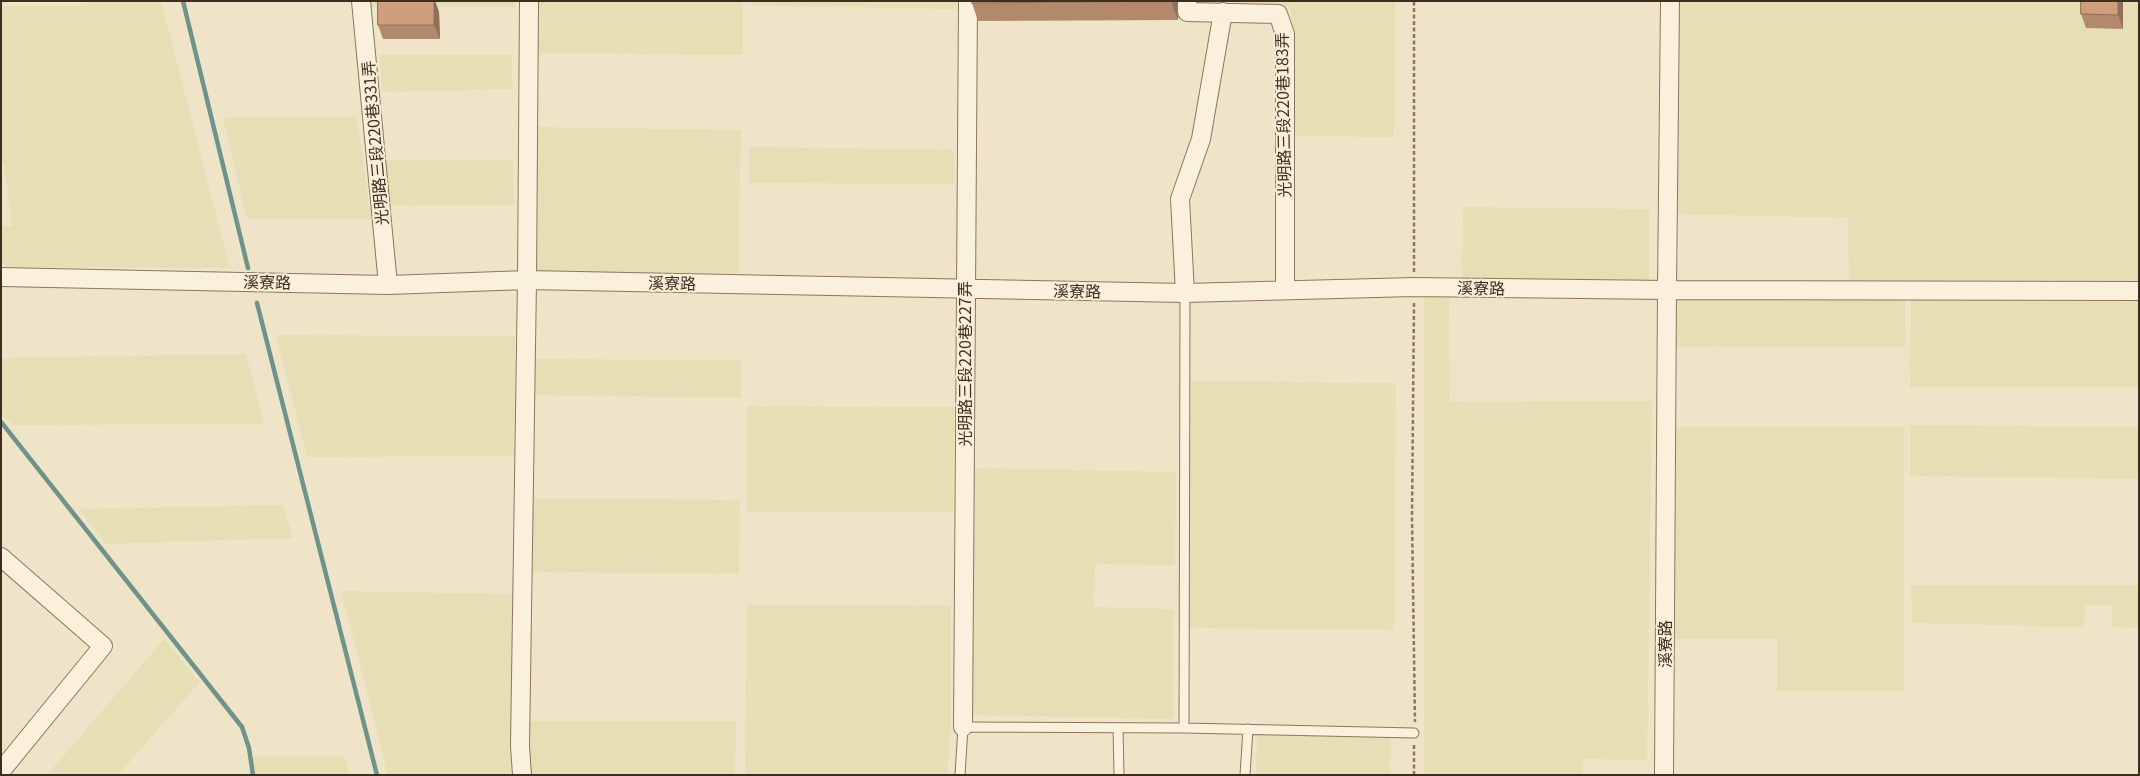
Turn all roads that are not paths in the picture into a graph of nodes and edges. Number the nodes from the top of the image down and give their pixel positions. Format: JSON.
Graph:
{"nodes":[{"id":1,"x":361,"y":1,"type":"edge"},
{"id":2,"x":529,"y":1,"type":"edge"},
{"id":3,"x":968,"y":1,"type":"edge"},
{"id":4,"x":1187,"y":1,"type":"edge"},
{"id":5,"x":1670,"y":1,"type":"edge"},
{"id":6,"x":1223,"y":12,"type":"junction"},
{"id":7,"x":1,"y":278,"type":"edge"},
{"id":8,"x":527,"y":280,"type":"junction"},
{"id":9,"x":388,"y":285,"type":"junction"},
{"id":10,"x":966,"y":288,"type":"junction"},
{"id":11,"x":1285,"y":289,"type":"junction"},
{"id":12,"x":1667,"y":290,"type":"junction"},
{"id":13,"x":2139,"y":291,"type":"edge"},
{"id":14,"x":1186,"y":293,"type":"junction"},
{"id":15,"x":1,"y":556,"type":"edge"},
{"id":16,"x":963,"y":727,"type":"junction"},
{"id":17,"x":1118,"y":728,"type":"junction"},
{"id":18,"x":1184,"y":728,"type":"junction"},
{"id":19,"x":1248,"y":729,"type":"junction"},
{"id":20,"x":1414,"y":733,"type":"road end"},
{"id":21,"x":1,"y":771,"type":"edge"},
{"id":22,"x":522,"y":775,"type":"edge"},
{"id":23,"x":960,"y":775,"type":"edge"},
{"id":24,"x":1120,"y":775,"type":"edge"},
{"id":25,"x":1245,"y":775,"type":"edge"},
{"id":26,"x":1664,"y":775,"type":"edge"}],
"edges":[{"from":1,"to":9,"type":"street","name":"光明路三段220巷331弄"},
{"from":2,"to":8,"type":"street"},
{"from":3,"to":10,"type":"street","name":"光明路三段220巷227弄"},
{"from":4,"to":6,"type":"street","name":"光明路三段220巷183弄"},
{"from":5,"to":12,"type":"street"},
{"from":6,"to":11,"type":"street","name":"光明路三段220巷183弄"},
{"from":6,"to":14,"type":"street"},
{"from":7,"to":9,"type":"street","name":"溪寮路"},
{"from":8,"to":9,"type":"street","name":"溪寮路"},
{"from":8,"to":10,"type":"street","name":"溪寮路"},
{"from":8,"to":22,"type":"street"},
{"from":10,"to":14,"type":"street","name":"溪寮路"},
{"from":10,"to":16,"type":"street","name":"光明路三段220巷227弄"},
{"from":11,"to":12,"type":"street","name":"溪寮路"},
{"from":11,"to":14,"type":"street","name":"溪寮路"},
{"from":12,"to":13,"type":"street"},
{"from":12,"to":26,"type":"street","name":"溪寮路"},
{"from":14,"to":18,"type":"lane"},
{"from":15,"to":21,"type":"street"},
{"from":16,"to":17,"type":"lane"},
{"from":16,"to":23,"type":"lane"},
{"from":17,"to":18,"type":"lane"},
{"from":17,"to":24,"type":"lane"},
{"from":18,"to":19,"type":"lane"},
{"from":19,"to":20,"type":"lane"},
{"from":19,"to":25,"type":"lane"}]}
